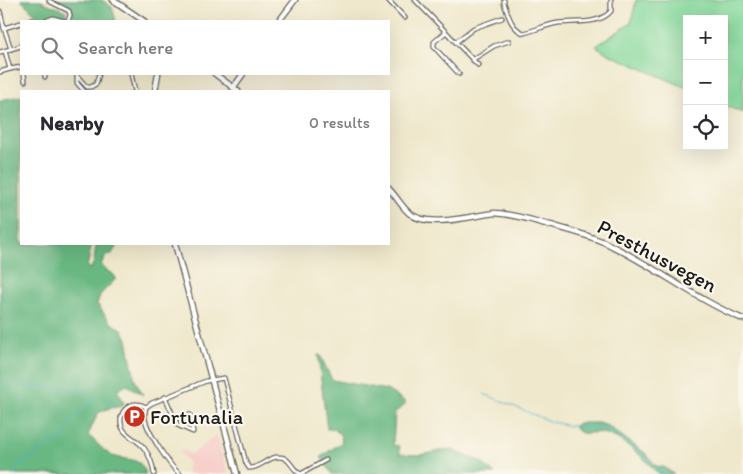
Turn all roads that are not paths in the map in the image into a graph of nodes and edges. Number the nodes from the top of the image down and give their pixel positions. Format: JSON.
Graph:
{"nodes":[{"id":1,"x":113,"y":0,"type":"edge"},
{"id":2,"x":295,"y":0,"type":"edge"},
{"id":3,"x":388,"y":0,"type":"edge"},
{"id":4,"x":415,"y":0,"type":"edge"},
{"id":5,"x":504,"y":0,"type":"edge"},
{"id":6,"x":611,"y":0,"type":"edge"},
{"id":7,"x":49,"y":1,"type":"edge"},
{"id":8,"x":0,"y":11,"type":"edge"},
{"id":9,"x":405,"y":18,"type":"dead end"},
{"id":10,"x":502,"y":18,"type":"dead end"},
{"id":11,"x":48,"y":20,"type":"edge"},
{"id":12,"x":60,"y":20,"type":"edge"},
{"id":13,"x":68,"y":20,"type":"edge"},
{"id":14,"x":143,"y":20,"type":"edge"},
{"id":15,"x":280,"y":20,"type":"edge"},
{"id":16,"x":20,"y":23,"type":"edge"},
{"id":17,"x":4,"y":28,"type":"junction"},
{"id":18,"x":446,"y":32,"type":"junction"},
{"id":19,"x":510,"y":41,"type":"dead end"},
{"id":20,"x":456,"y":42,"type":"junction"},
{"id":21,"x":20,"y":46,"type":"edge"},
{"id":22,"x":11,"y":49,"type":"junction"},
{"id":23,"x":5,"y":51,"type":"junction"},
{"id":24,"x":0,"y":52,"type":"edge"},
{"id":25,"x":472,"y":60,"type":"junction"},
{"id":26,"x":478,"y":65,"type":"dead end"},
{"id":27,"x":20,"y":67,"type":"edge"},
{"id":28,"x":10,"y":69,"type":"junction"},
{"id":29,"x":0,"y":72,"type":"edge"},
{"id":30,"x":459,"y":74,"type":"dead end"},
{"id":31,"x":24,"y":75,"type":"edge"},
{"id":32,"x":78,"y":75,"type":"edge"},
{"id":33,"x":99,"y":75,"type":"edge"},
{"id":34,"x":131,"y":75,"type":"edge"},
{"id":35,"x":158,"y":75,"type":"edge"},
{"id":36,"x":216,"y":75,"type":"edge"},
{"id":37,"x":242,"y":75,"type":"edge"},
{"id":38,"x":26,"y":81,"type":"dead end"},
{"id":39,"x":233,"y":88,"type":"junction"},
{"id":40,"x":83,"y":90,"type":"edge"},
{"id":41,"x":136,"y":90,"type":"edge"},
{"id":42,"x":155,"y":90,"type":"edge"},
{"id":43,"x":236,"y":90,"type":"edge"},
{"id":44,"x":390,"y":190,"type":"edge"},
{"id":45,"x":175,"y":245,"type":"edge"},
{"id":46,"x":743,"y":319,"type":"edge"},
{"id":47,"x":211,"y":380,"type":"junction"},
{"id":48,"x":165,"y":398,"type":"junction"},
{"id":49,"x":146,"y":407,"type":"junction"},
{"id":50,"x":173,"y":416,"type":"junction"},
{"id":51,"x":326,"y":460,"type":"dead end"},
{"id":52,"x":154,"y":474,"type":"edge"},
{"id":53,"x":180,"y":474,"type":"edge"},
{"id":54,"x":236,"y":474,"type":"edge"}],
"edges":[{"from":1,"to":14,"type":"street"},
{"from":2,"to":15,"type":"street"},
{"from":3,"to":9,"type":"street"},
{"from":4,"to":18,"type":"street"},
{"from":5,"to":6,"type":"street"},
{"from":7,"to":13,"type":"street"},
{"from":8,"to":17,"type":"street"},
{"from":10,"to":20,"type":"street"},
{"from":11,"to":12,"type":"street"},
{"from":16,"to":17,"type":"street"},
{"from":17,"to":22,"type":"street"},
{"from":18,"to":20,"type":"street"},
{"from":18,"to":30,"type":"street"},
{"from":19,"to":25,"type":"street"},
{"from":20,"to":25,"type":"street"},
{"from":21,"to":22,"type":"street"},
{"from":22,"to":23,"type":"street"},
{"from":23,"to":24,"type":"street"},
{"from":23,"to":28,"type":"street"},
{"from":25,"to":26,"type":"street"},
{"from":27,"to":28,"type":"street"},
{"from":28,"to":29,"type":"street"},
{"from":31,"to":38,"type":"street"},
{"from":32,"to":33,"type":"street"},
{"from":32,"to":40,"type":"street"},
{"from":34,"to":41,"type":"street"},
{"from":35,"to":42,"type":"street"},
{"from":36,"to":39,"type":"street"},
{"from":37,"to":39,"type":"street"},
{"from":39,"to":43,"type":"street"},
{"from":44,"to":46,"type":"street","name":"Presthusvegen"},
{"from":45,"to":47,"type":"street"},
{"from":47,"to":48,"type":"street"},
{"from":47,"to":51,"type":"street"},
{"from":47,"to":54,"type":"street"},
{"from":48,"to":49,"type":"street"},
{"from":48,"to":50,"type":"street"},
{"from":49,"to":52,"type":"street"},
{"from":49,"to":53,"type":"street"},
{"from":50,"to":50,"type":"street"}]}
